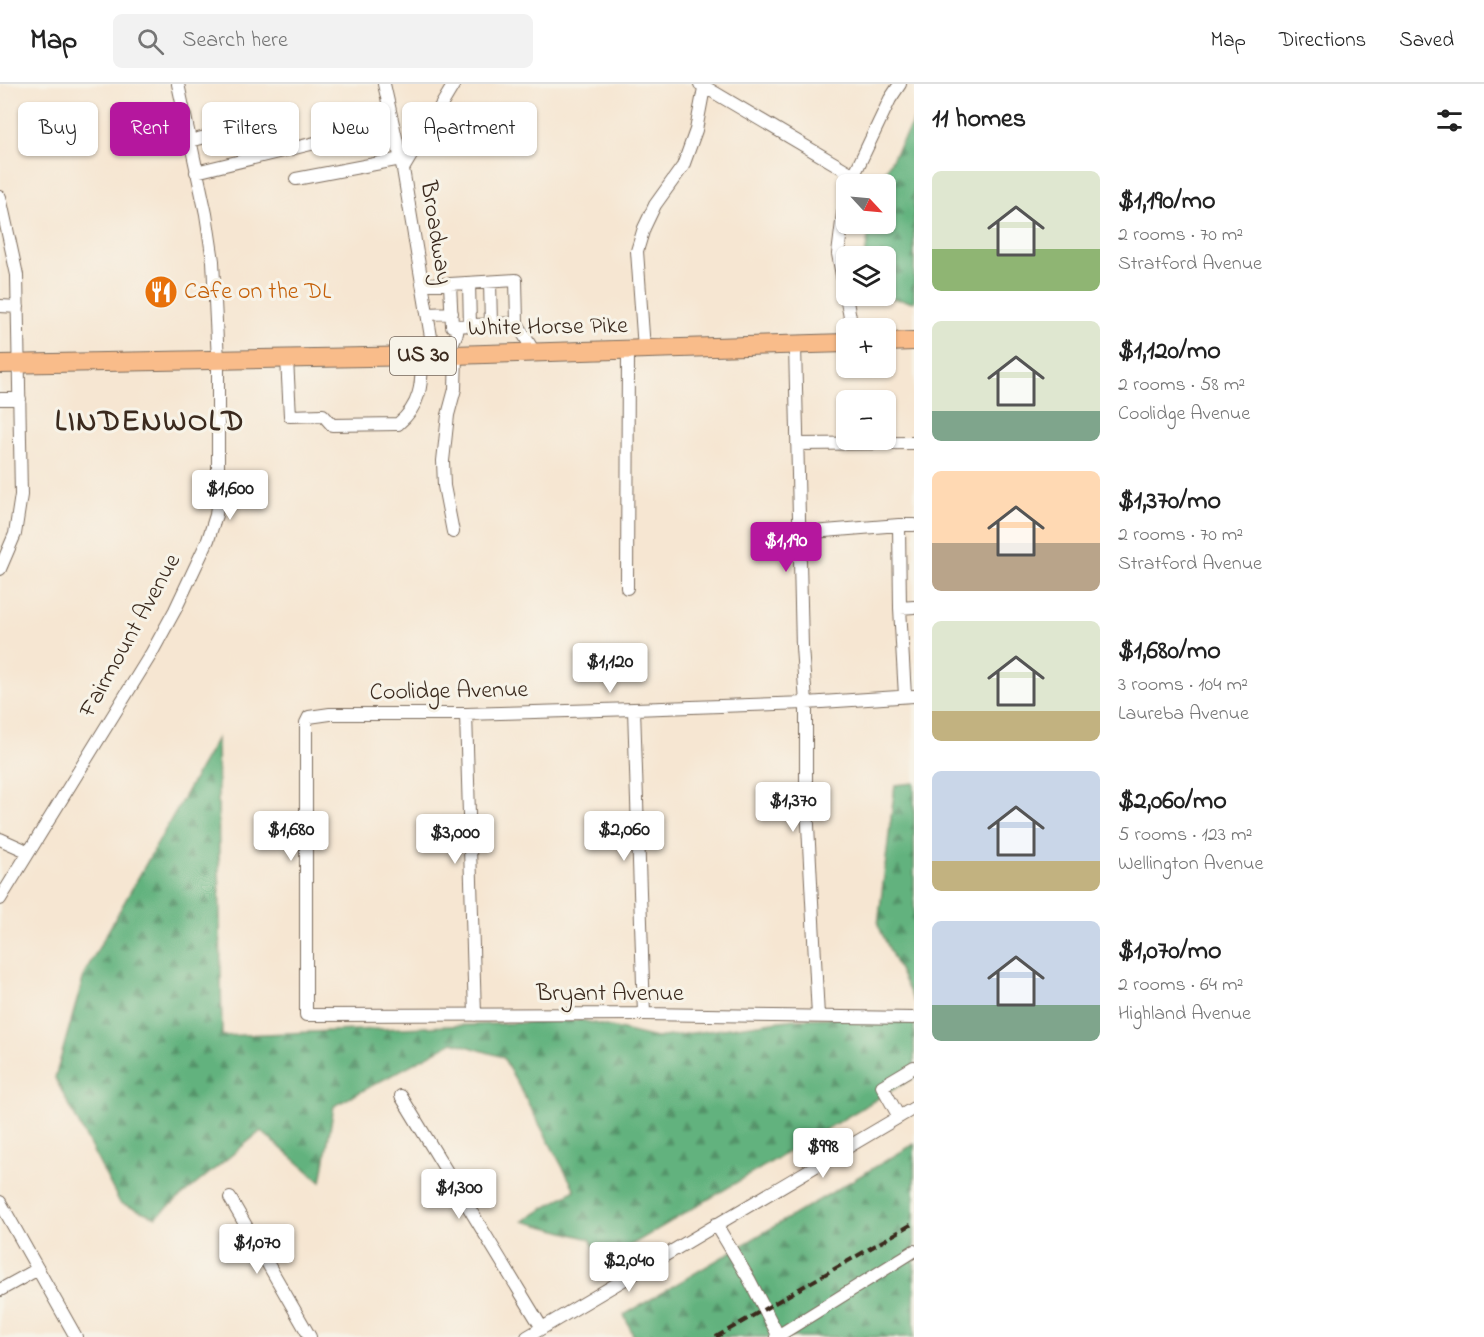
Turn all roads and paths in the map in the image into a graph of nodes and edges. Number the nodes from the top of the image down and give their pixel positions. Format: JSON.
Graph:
{"nodes":[{"id":1,"x":178,"y":84,"type":"edge"},
{"id":2,"x":384,"y":84,"type":"edge"},
{"id":3,"x":454,"y":84,"type":"edge"},
{"id":4,"x":900,"y":84,"type":"edge"},
{"id":5,"x":702,"y":86,"type":"edge"},
{"id":6,"x":182,"y":102,"type":"edge"},
{"id":7,"x":393,"y":124,"type":"junction"},
{"id":8,"x":202,"y":138,"type":"edge"},
{"id":9,"x":190,"y":141,"type":"joint"},
{"id":10,"x":402,"y":164,"type":"junction"},
{"id":11,"x":196,"y":172,"type":"junction"},
{"id":12,"x":843,"y":174,"type":"edge"},
{"id":13,"x":856,"y":174,"type":"edge"},
{"id":14,"x":296,"y":179,"type":"dead end"},
{"id":15,"x":0,"y":197,"type":"edge"},
{"id":16,"x":840,"y":234,"type":"edge"},
{"id":17,"x":490,"y":282,"type":"junction"},
{"id":18,"x":469,"y":283,"type":"junction"},
{"id":19,"x":422,"y":284,"type":"junction"},
{"id":20,"x":450,"y":284,"type":"junction"},
{"id":21,"x":0,"y":306,"type":"edge"},
{"id":22,"x":18,"y":307,"type":"junction"},
{"id":23,"x":452,"y":313,"type":"junction"},
{"id":24,"x":427,"y":314,"type":"junction"},
{"id":25,"x":850,"y":318,"type":"edge"},
{"id":26,"x":517,"y":323,"type":"junction"},
{"id":27,"x":491,"y":324,"type":"junction"},
{"id":28,"x":464,"y":326,"type":"junction"},
{"id":29,"x":914,"y":341,"type":"edge"},
{"id":30,"x":896,"y":342,"type":"edge"},
{"id":31,"x":836,"y":343,"type":"edge"},
{"id":32,"x":795,"y":345,"type":"junction"},
{"id":33,"x":628,"y":350,"type":"junction"},
{"id":34,"x":534,"y":352,"type":"junction"},
{"id":35,"x":440,"y":355,"type":"junction"},
{"id":36,"x":287,"y":359,"type":"junction"},
{"id":37,"x":218,"y":361,"type":"junction"},
{"id":38,"x":0,"y":363,"type":"edge"},
{"id":39,"x":19,"y":363,"type":"junction"},
{"id":40,"x":0,"y":399,"type":"edge"},
{"id":41,"x":20,"y":399,"type":"junction"},
{"id":42,"x":914,"y":443,"type":"edge"},
{"id":43,"x":797,"y":444,"type":"junction"},
{"id":44,"x":899,"y":525,"type":"junction"},
{"id":45,"x":914,"y":525,"type":"edge"},
{"id":46,"x":453,"y":532,"type":"dead end"},
{"id":47,"x":800,"y":533,"type":"junction"},
{"id":48,"x":0,"y":568,"type":"edge"},
{"id":49,"x":627,"y":588,"type":"dead end"},
{"id":50,"x":914,"y":607,"type":"edge"},
{"id":51,"x":900,"y":608,"type":"junction"},
{"id":52,"x":910,"y":696,"type":"edge"},
{"id":53,"x":806,"y":703,"type":"junction"},
{"id":54,"x":634,"y":709,"type":"junction"},
{"id":55,"x":466,"y":714,"type":"junction"},
{"id":56,"x":0,"y":839,"type":"edge"},
{"id":57,"x":29,"y":852,"type":"junction"},
{"id":58,"x":0,"y":899,"type":"edge"},
{"id":59,"x":644,"y":1014,"type":"junction"},
{"id":60,"x":306,"y":1015,"type":"joint"},
{"id":61,"x":475,"y":1015,"type":"junction"},
{"id":62,"x":818,"y":1016,"type":"junction"},
{"id":63,"x":914,"y":1018,"type":"edge"},
{"id":64,"x":914,"y":1066,"type":"edge"},
{"id":65,"x":401,"y":1096,"type":"dead end"},
{"id":66,"x":914,"y":1108,"type":"edge"},
{"id":67,"x":899,"y":1117,"type":"junction"},
{"id":68,"x":230,"y":1198,"type":"dead end"},
{"id":69,"x":0,"y":1202,"type":"edge"},
{"id":70,"x":716,"y":1224,"type":"junction"},
{"id":71,"x":914,"y":1251,"type":"edge"},
{"id":72,"x":38,"y":1269,"type":"junction"},
{"id":73,"x":0,"y":1290,"type":"edge"},
{"id":74,"x":542,"y":1328,"type":"junction"},
{"id":75,"x":76,"y":1337,"type":"edge"},
{"id":76,"x":310,"y":1337,"type":"edge"},
{"id":77,"x":527,"y":1337,"type":"edge"},
{"id":78,"x":777,"y":1337,"type":"edge"}],
"edges":[{"from":1,"to":6,"type":"street","name":"Fairmount Avenue"},
{"from":2,"to":7,"type":"street","name":"Broadway"},
{"from":3,"to":10,"type":"street"},
{"from":4,"to":13,"type":"street"},
{"from":5,"to":12,"type":"street"},
{"from":5,"to":33,"type":"street"},
{"from":7,"to":10,"type":"street","name":"Broadway"},
{"from":7,"to":11,"type":"street"},
{"from":8,"to":9,"type":"street"},
{"from":9,"to":11,"type":"street","name":"Fairmount Avenue"},
{"from":10,"to":14,"type":"street"},
{"from":10,"to":19,"type":"street","name":"Broadway"},
{"from":11,"to":37,"type":"street","name":"Fairmount Avenue"},
{"from":15,"to":22,"type":"street"},
{"from":16,"to":25,"type":"street"},
{"from":17,"to":18,"type":"street"},
{"from":17,"to":26,"type":"street"},
{"from":17,"to":27,"type":"street"},
{"from":18,"to":20,"type":"street"},
{"from":18,"to":28,"type":"street"},
{"from":19,"to":20,"type":"street"},
{"from":19,"to":24,"type":"street","name":"Broadway"},
{"from":20,"to":23,"type":"street"},
{"from":21,"to":22,"type":"street"},
{"from":22,"to":39,"type":"street"},
{"from":23,"to":24,"type":"street"},
{"from":23,"to":28,"type":"street"},
{"from":24,"to":35,"type":"street","name":"Broadway"},
{"from":26,"to":27,"type":"street"},
{"from":26,"to":34,"type":"street"},
{"from":27,"to":28,"type":"street"},
{"from":28,"to":35,"type":"street"},
{"from":29,"to":30,"type":"highway"},
{"from":31,"to":32,"type":"highway","name":"White Horse Pike","number":"US 30"},
{"from":32,"to":33,"type":"highway","name":"White Horse Pike","number":"US 30"},
{"from":32,"to":43,"type":"street"},
{"from":33,"to":34,"type":"highway","name":"White Horse Pike","number":"US 30"},
{"from":33,"to":49,"type":"street"},
{"from":34,"to":35,"type":"highway","name":"White Horse Pike","number":"US 30"},
{"from":35,"to":36,"type":"highway","name":"White Horse Pike","number":"US 30"},
{"from":35,"to":36,"type":"street"},
{"from":35,"to":46,"type":"street"},
{"from":36,"to":37,"type":"highway","name":"White Horse Pike","number":"US 30"},
{"from":37,"to":39,"type":"highway","name":"White Horse Pike","number":"US 30"},
{"from":37,"to":57,"type":"street","name":"Fairmount Avenue"},
{"from":38,"to":39,"type":"highway","name":"White Horse Pike","number":"US 30"},
{"from":39,"to":41,"type":"street"},
{"from":40,"to":41,"type":"street"},
{"from":41,"to":48,"type":"street"},
{"from":42,"to":43,"type":"street"},
{"from":43,"to":47,"type":"street"},
{"from":44,"to":45,"type":"street"},
{"from":44,"to":47,"type":"street"},
{"from":44,"to":51,"type":"street"},
{"from":47,"to":53,"type":"street"},
{"from":50,"to":51,"type":"street"},
{"from":51,"to":52,"type":"street"},
{"from":52,"to":53,"type":"street","name":"Coolidge Avenue"},
{"from":53,"to":54,"type":"street","name":"Coolidge Avenue"},
{"from":53,"to":62,"type":"street"},
{"from":54,"to":55,"type":"street","name":"Coolidge Avenue"},
{"from":54,"to":59,"type":"street"},
{"from":55,"to":60,"type":"street","name":"Coolidge Avenue"},
{"from":55,"to":61,"type":"street"},
{"from":56,"to":57,"type":"street"},
{"from":57,"to":58,"type":"street","name":"Fairmount Avenue"},
{"from":59,"to":61,"type":"street","name":"Bryant Avenue"},
{"from":59,"to":62,"type":"street","name":"Bryant Avenue"},
{"from":60,"to":61,"type":"street","name":"Bryant Avenue"},
{"from":62,"to":63,"type":"street","name":"Bryant Avenue"},
{"from":64,"to":67,"type":"street"},
{"from":65,"to":74,"type":"street"},
{"from":66,"to":67,"type":"street"},
{"from":67,"to":70,"type":"street"},
{"from":68,"to":76,"type":"street"},
{"from":69,"to":72,"type":"street"},
{"from":70,"to":74,"type":"street"},
{"from":70,"to":78,"type":"street"},
{"from":71,"to":78,"type":"street"},
{"from":72,"to":73,"type":"street"},
{"from":72,"to":75,"type":"street"},
{"from":74,"to":77,"type":"street"}]}
